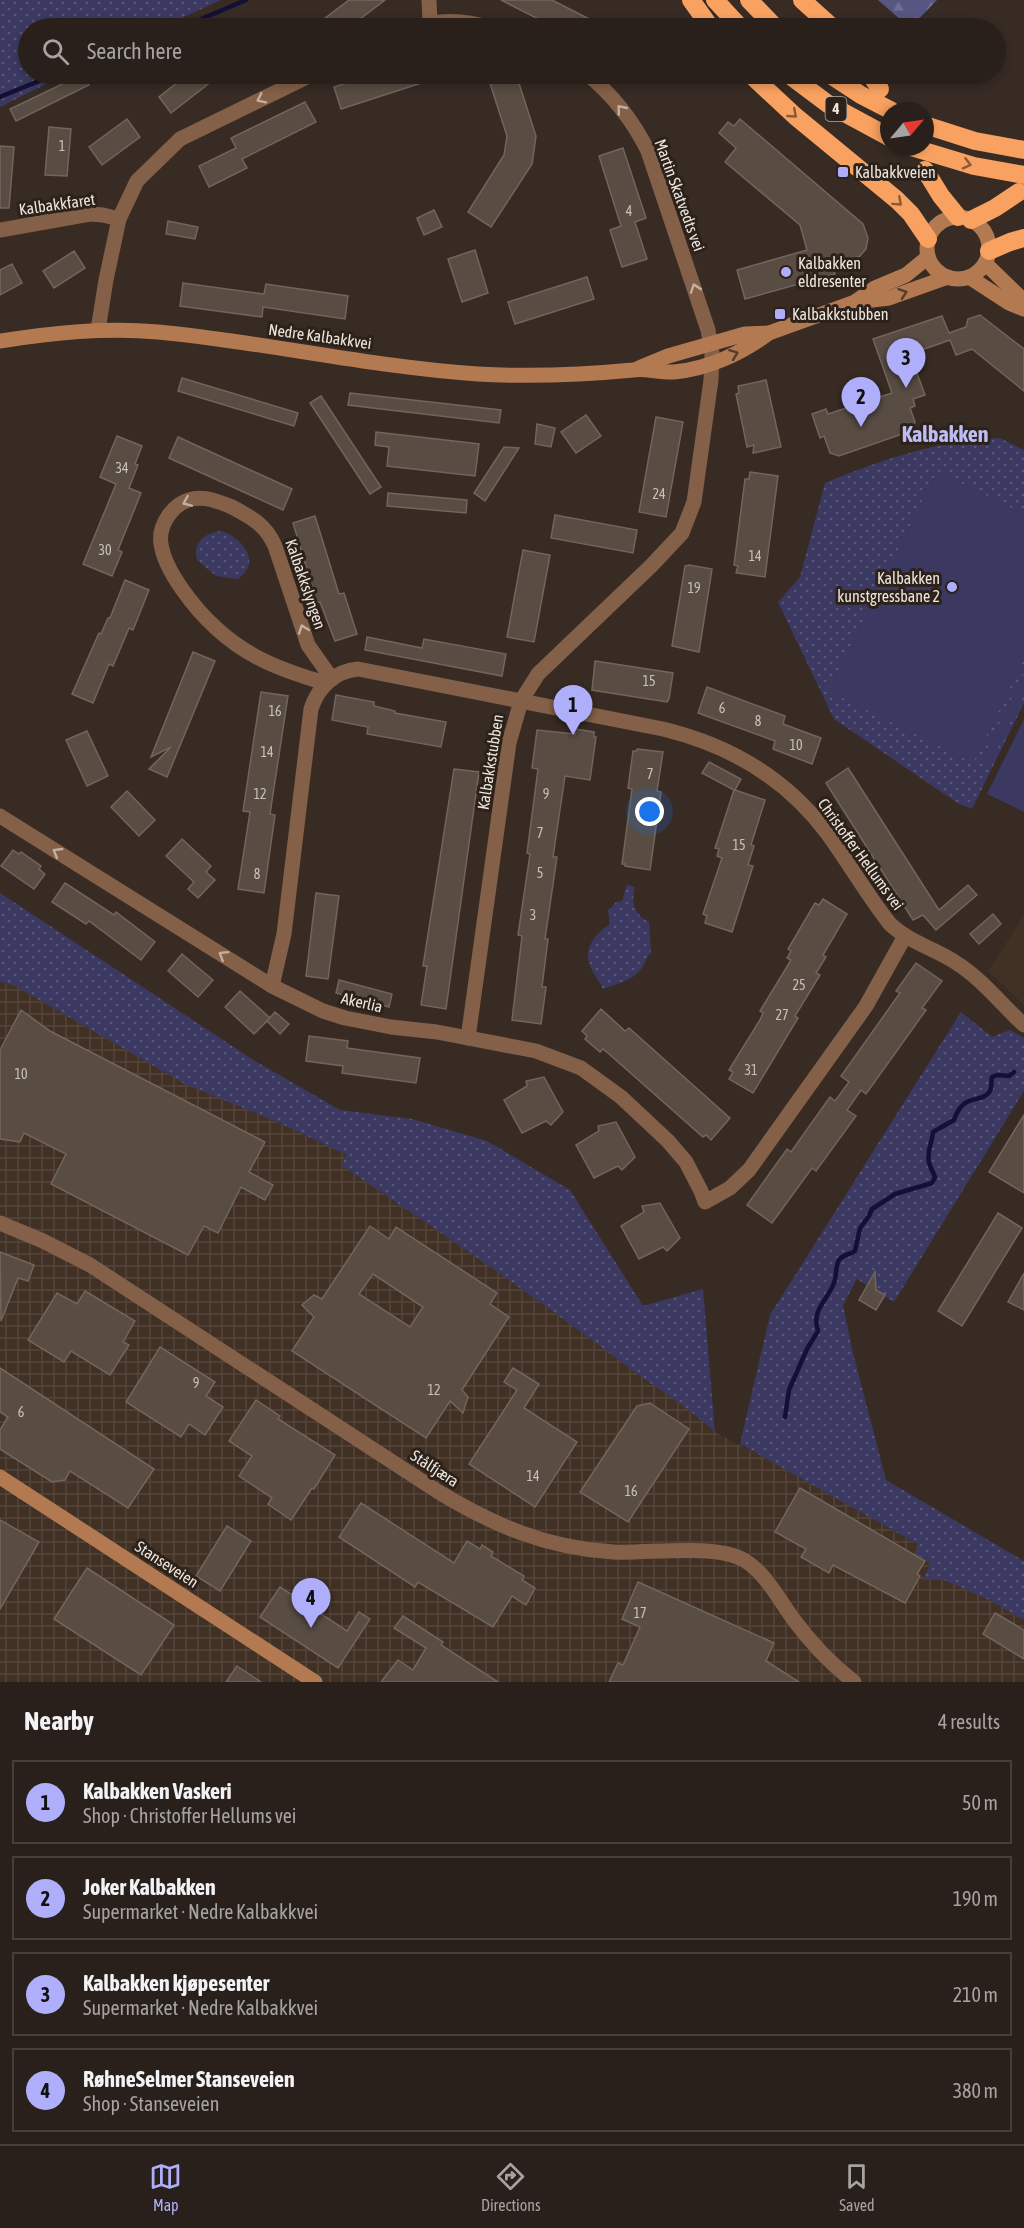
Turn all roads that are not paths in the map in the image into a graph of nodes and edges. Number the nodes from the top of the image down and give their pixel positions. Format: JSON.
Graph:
{"nodes":[{"id":1,"x":429,"y":0,"type":"edge"},
{"id":2,"x":690,"y":0,"type":"edge"},
{"id":3,"x":716,"y":0,"type":"edge"},
{"id":4,"x":749,"y":0,"type":"edge"},
{"id":5,"x":802,"y":0,"type":"edge"},
{"id":6,"x":430,"y":18,"type":"edge"},
{"id":7,"x":704,"y":18,"type":"edge"},
{"id":8,"x":732,"y":18,"type":"edge"},
{"id":9,"x":766,"y":18,"type":"edge"},
{"id":10,"x":822,"y":18,"type":"edge"},
{"id":11,"x":293,"y":84,"type":"edge"},
{"id":12,"x":597,"y":84,"type":"edge"},
{"id":13,"x":761,"y":84,"type":"edge"},
{"id":14,"x":801,"y":84,"type":"edge"},
{"id":15,"x":844,"y":84,"type":"edge"},
{"id":16,"x":880,"y":105,"type":"edge"},
{"id":17,"x":934,"y":128,"type":"edge"},
{"id":18,"x":880,"y":132,"type":"edge"},
{"id":19,"x":1024,"y":150,"type":"edge"},
{"id":20,"x":934,"y":154,"type":"edge"},
{"id":21,"x":925,"y":170,"type":"dead end"},
{"id":22,"x":1024,"y":175,"type":"edge"},
{"id":23,"x":1019,"y":192,"type":"dead end"},
{"id":24,"x":964,"y":218,"type":"junction"},
{"id":25,"x":119,"y":219,"type":"junction"},
{"id":26,"x":0,"y":230,"type":"edge"},
{"id":27,"x":1024,"y":238,"type":"edge"},
{"id":28,"x":928,"y":248,"type":"junction"},
{"id":29,"x":987,"y":257,"type":"junction"},
{"id":30,"x":969,"y":277,"type":"junction"},
{"id":31,"x":948,"y":278,"type":"junction"},
{"id":32,"x":1024,"y":301,"type":"edge"},
{"id":33,"x":855,"y":302,"type":"junction"},
{"id":34,"x":1024,"y":309,"type":"edge"},
{"id":35,"x":98,"y":330,"type":"junction"},
{"id":36,"x":769,"y":333,"type":"junction"},
{"id":37,"x":0,"y":341,"type":"edge"},
{"id":38,"x":711,"y":345,"type":"junction"},
{"id":39,"x":712,"y":363,"type":"junction"},
{"id":40,"x":636,"y":369,"type":"junction"},
{"id":41,"x":329,"y":681,"type":"junction"},
{"id":42,"x":520,"y":701,"type":"junction"},
{"id":43,"x":0,"y":816,"type":"edge"},
{"id":44,"x":904,"y":936,"type":"junction"},
{"id":45,"x":272,"y":986,"type":"junction"},
{"id":46,"x":1024,"y":1025,"type":"edge"},
{"id":47,"x":468,"y":1038,"type":"junction"},
{"id":48,"x":0,"y":1223,"type":"edge"},
{"id":49,"x":0,"y":1477,"type":"edge"},
{"id":50,"x":315,"y":1682,"type":"edge"},
{"id":51,"x":854,"y":1682,"type":"edge"}],
"edges":[{"from":1,"to":6,"type":"street"},
{"from":2,"to":7,"type":"highway"},
{"from":3,"to":8,"type":"highway"},
{"from":4,"to":9,"type":"highway"},
{"from":5,"to":10,"type":"highway"},
{"from":11,"to":25,"type":"street","one_way":true},
{"from":38,"to":12,"type":"street","name":"Martin Skatvedts vei","one_way":true},
{"from":13,"to":28,"type":"highway","one_way":true},
{"from":14,"to":18,"type":"highway","number":"4"},
{"from":15,"to":16,"type":"highway","number":"4"},
{"from":17,"to":19,"type":"highway"},
{"from":20,"to":22,"type":"highway","one_way":true},
{"from":21,"to":24,"type":"highway"},
{"from":23,"to":24,"type":"highway"},
{"from":24,"to":28,"type":"main road"},
{"from":24,"to":29,"type":"main road"},
{"from":25,"to":26,"type":"street","name":"Kalbakkfaret"},
{"from":25,"to":35,"type":"street"},
{"from":27,"to":29,"type":"highway"},
{"from":28,"to":31,"type":"main road"},
{"from":28,"to":33,"type":"main road","name":"Nedre Kalbakkvei"},
{"from":29,"to":30,"type":"main road"},
{"from":29,"to":32,"type":"main road"},
{"from":30,"to":31,"type":"main road"},
{"from":30,"to":34,"type":"main road"},
{"from":33,"to":31,"type":"main road","name":"Nedre Kalbakkvei","one_way":true},
{"from":33,"to":36,"type":"main road","name":"Nedre Kalbakkvei"},
{"from":35,"to":37,"type":"main road","name":"Nedre Kalbakkvei"},
{"from":35,"to":40,"type":"main road","name":"Nedre Kalbakkvei"},
{"from":36,"to":38,"type":"main road","name":"Nedre Kalbakkvei"},
{"from":39,"to":36,"type":"main road","name":"Nedre Kalbakkvei","one_way":true},
{"from":38,"to":39,"type":"street","name":"Kalbakkstubben"},
{"from":38,"to":40,"type":"main road","name":"Nedre Kalbakkvei"},
{"from":39,"to":40,"type":"main road","name":"Nedre Kalbakkvei"},
{"from":39,"to":42,"type":"street","name":"Kalbakkstubben"},
{"from":41,"to":41,"type":"street","name":"Kalbakkslyngen","one_way":true},
{"from":41,"to":42,"type":"street","name":"Christoffer Hellums vei"},
{"from":41,"to":45,"type":"street"},
{"from":42,"to":44,"type":"street","name":"Christoffer Hellums vei"},
{"from":42,"to":47,"type":"street","name":"Kalbakkstubben"},
{"from":45,"to":43,"type":"street","name":"Akerlia","one_way":true},
{"from":44,"to":46,"type":"street","name":"Christoffer Hellums vei"},
{"from":44,"to":47,"type":"street","name":"Akerlia"},
{"from":45,"to":47,"type":"street","name":"Akerlia"},
{"from":48,"to":51,"type":"street","name":"Stålfjæra"},
{"from":49,"to":50,"type":"main road","name":"Stanseveien"}]}
